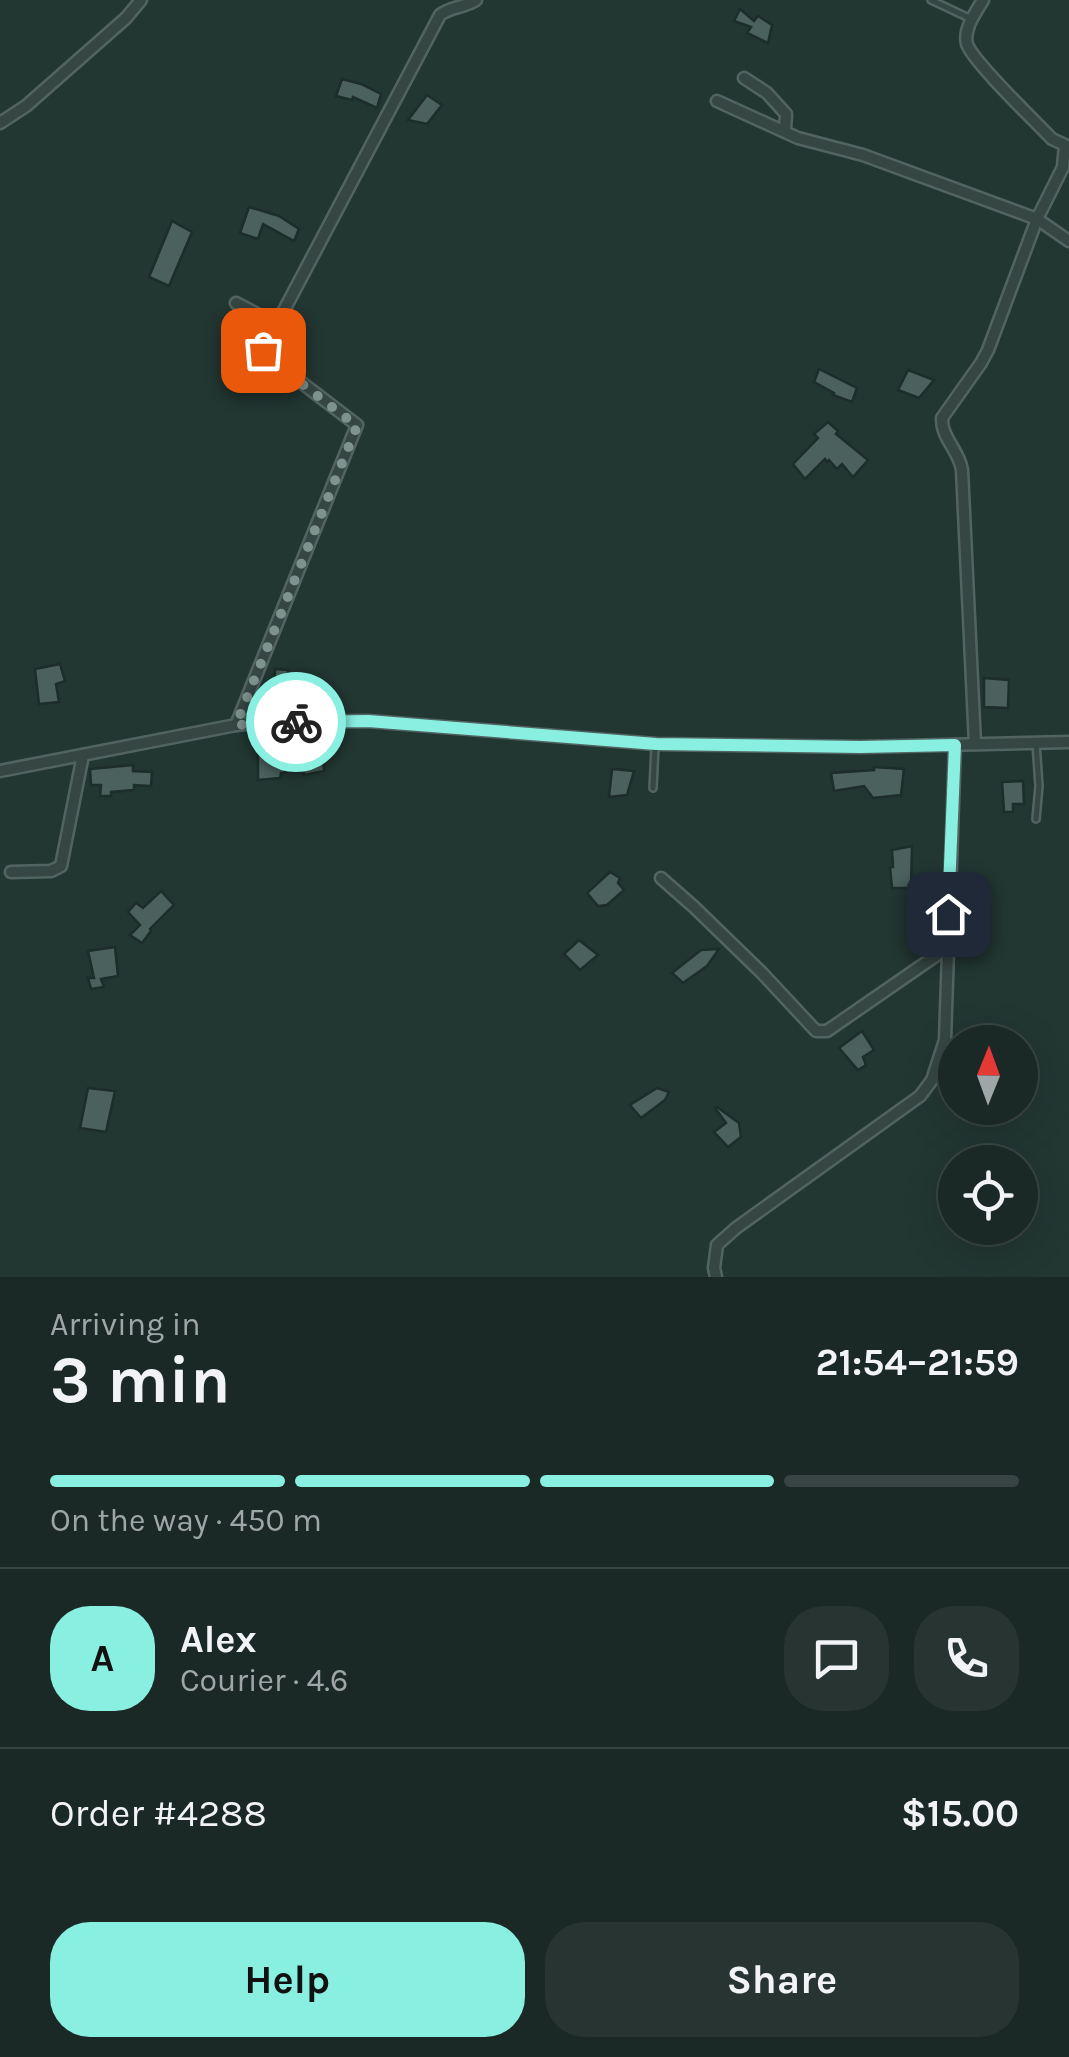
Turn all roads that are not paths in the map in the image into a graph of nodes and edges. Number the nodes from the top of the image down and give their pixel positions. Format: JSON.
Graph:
{"nodes":[{"id":1,"x":141,"y":0,"type":"edge"},
{"id":2,"x":476,"y":0,"type":"edge"},
{"id":3,"x":931,"y":0,"type":"edge"},
{"id":4,"x":983,"y":0,"type":"edge"},
{"id":5,"x":972,"y":20,"type":"junction"},
{"id":6,"x":744,"y":78,"type":"dead end"},
{"id":7,"x":717,"y":100,"type":"dead end"},
{"id":8,"x":0,"y":124,"type":"edge"},
{"id":9,"x":784,"y":130,"type":"junction"},
{"id":10,"x":1037,"y":219,"type":"junction"},
{"id":11,"x":1069,"y":241,"type":"edge"},
{"id":12,"x":236,"y":303,"type":"dead end"},
{"id":13,"x":276,"y":324,"type":"junction"},
{"id":14,"x":230,"y":334,"type":"dead end"},
{"id":15,"x":263,"y":350,"type":"junction"},
{"id":16,"x":236,"y":725,"type":"junction"},
{"id":17,"x":1069,"y":742,"type":"edge"},
{"id":18,"x":1036,"y":743,"type":"junction"},
{"id":19,"x":656,"y":744,"type":"junction"},
{"id":20,"x":975,"y":744,"type":"junction"},
{"id":21,"x":955,"y":745,"type":"junction"},
{"id":22,"x":82,"y":755,"type":"junction"},
{"id":23,"x":0,"y":771,"type":"edge"},
{"id":24,"x":653,"y":788,"type":"dead end"},
{"id":25,"x":1036,"y":819,"type":"dead end"},
{"id":26,"x":11,"y":872,"type":"dead end"},
{"id":27,"x":661,"y":878,"type":"dead end"},
{"id":28,"x":946,"y":948,"type":"junction"},
{"id":29,"x":716,"y":1277,"type":"edge"}],
"edges":[{"from":1,"to":8,"type":"street"},
{"from":2,"to":13,"type":"street"},
{"from":3,"to":5,"type":"lane"},
{"from":4,"to":5,"type":"street"},
{"from":5,"to":10,"type":"street"},
{"from":6,"to":9,"type":"street"},
{"from":7,"to":9,"type":"street"},
{"from":9,"to":10,"type":"street"},
{"from":10,"to":11,"type":"street"},
{"from":10,"to":20,"type":"street"},
{"from":12,"to":13,"type":"street"},
{"from":13,"to":15,"type":"street"},
{"from":14,"to":15,"type":"lane"},
{"from":15,"to":16,"type":"street"},
{"from":16,"to":19,"type":"street"},
{"from":16,"to":22,"type":"street"},
{"from":17,"to":18,"type":"street"},
{"from":18,"to":20,"type":"street"},
{"from":18,"to":25,"type":"lane"},
{"from":19,"to":21,"type":"street"},
{"from":19,"to":24,"type":"lane"},
{"from":20,"to":21,"type":"street"},
{"from":21,"to":28,"type":"street"},
{"from":22,"to":23,"type":"street"},
{"from":22,"to":26,"type":"street"},
{"from":27,"to":28,"type":"street"},
{"from":28,"to":29,"type":"street"}]}
